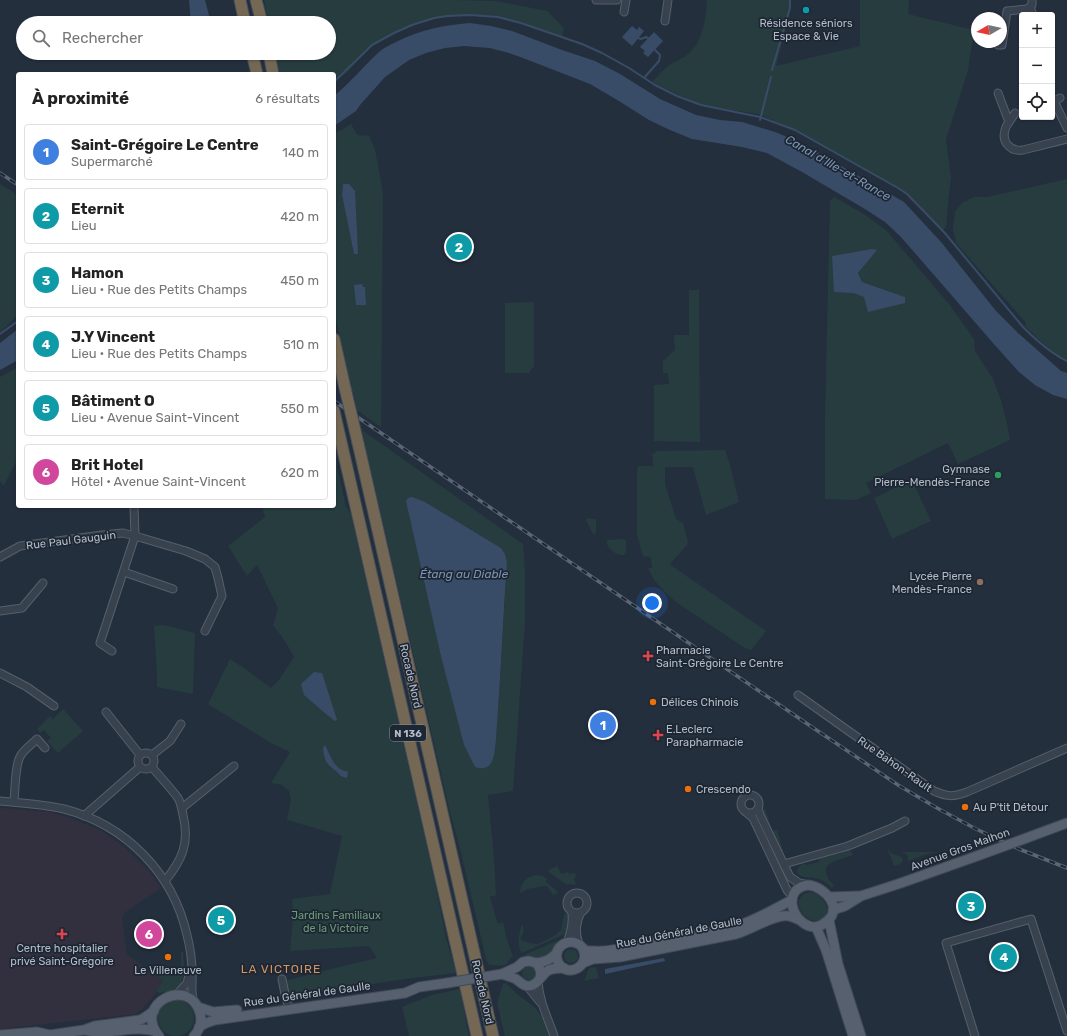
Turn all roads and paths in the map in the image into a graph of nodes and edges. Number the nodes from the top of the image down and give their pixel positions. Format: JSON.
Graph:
{"nodes":[{"id":1,"x":240,"y":0,"type":"edge"},
{"id":2,"x":256,"y":0,"type":"edge"},
{"id":3,"x":596,"y":0,"type":"edge"},
{"id":4,"x":617,"y":0,"type":"edge"},
{"id":5,"x":626,"y":0,"type":"edge"},
{"id":6,"x":668,"y":0,"type":"edge"},
{"id":7,"x":1031,"y":4,"type":"edge"},
{"id":8,"x":624,"y":12,"type":"dead end"},
{"id":9,"x":1005,"y":12,"type":"edge"},
{"id":10,"x":244,"y":16,"type":"edge"},
{"id":11,"x":260,"y":16,"type":"edge"},
{"id":12,"x":665,"y":20,"type":"dead end"},
{"id":13,"x":254,"y":60,"type":"edge"},
{"id":14,"x":270,"y":60,"type":"edge"},
{"id":15,"x":257,"y":72,"type":"edge"},
{"id":16,"x":273,"y":72,"type":"edge"},
{"id":17,"x":998,"y":93,"type":"dead end"},
{"id":18,"x":1060,"y":98,"type":"dead end"},
{"id":19,"x":1015,"y":113,"type":"dead end"},
{"id":20,"x":1009,"y":122,"type":"junction"},
{"id":21,"x":1067,"y":128,"type":"edge"},
{"id":22,"x":1067,"y":139,"type":"edge"},
{"id":23,"x":336,"y":348,"type":"edge"},
{"id":24,"x":336,"y":420,"type":"edge"},
{"id":25,"x":134,"y":508,"type":"edge"},
{"id":26,"x":135,"y":536,"type":"junction"},
{"id":27,"x":0,"y":557,"type":"edge"},
{"id":28,"x":124,"y":572,"type":"junction"},
{"id":29,"x":43,"y":583,"type":"dead end"},
{"id":30,"x":173,"y":589,"type":"dead end"},
{"id":31,"x":0,"y":611,"type":"edge"},
{"id":32,"x":205,"y":631,"type":"dead end"},
{"id":33,"x":112,"y":651,"type":"dead end"},
{"id":34,"x":0,"y":673,"type":"edge"},
{"id":35,"x":798,"y":695,"type":"dead end"},
{"id":36,"x":54,"y":706,"type":"dead end"},
{"id":37,"x":106,"y":712,"type":"dead end"},
{"id":38,"x":181,"y":724,"type":"dead end"},
{"id":39,"x":45,"y":748,"type":"dead end"},
{"id":40,"x":1067,"y":748,"type":"edge"},
{"id":41,"x":140,"y":755,"type":"junction"},
{"id":42,"x":152,"y":755,"type":"junction"},
{"id":43,"x":234,"y":766,"type":"dead end"},
{"id":44,"x":140,"y":767,"type":"junction"},
{"id":45,"x":152,"y":767,"type":"junction"},
{"id":46,"x":0,"y":801,"type":"edge"},
{"id":47,"x":14,"y":802,"type":"junction"},
{"id":48,"x":182,"y":808,"type":"junction"},
{"id":49,"x":758,"y":808,"type":"junction"},
{"id":50,"x":746,"y":812,"type":"junction"},
{"id":51,"x":84,"y":816,"type":"junction"},
{"id":52,"x":905,"y":821,"type":"dead end"},
{"id":53,"x":1067,"y":823,"type":"edge"},
{"id":54,"x":784,"y":864,"type":"junction"},
{"id":55,"x":165,"y":881,"type":"junction"},
{"id":56,"x":808,"y":885,"type":"junction"},
{"id":57,"x":861,"y":896,"type":"junction"},
{"id":58,"x":829,"y":897,"type":"junction"},
{"id":59,"x":792,"y":898,"type":"junction"},
{"id":60,"x":833,"y":910,"type":"junction"},
{"id":61,"x":572,"y":912,"type":"junction"},
{"id":62,"x":581,"y":912,"type":"junction"},
{"id":63,"x":800,"y":920,"type":"junction"},
{"id":64,"x":829,"y":920,"type":"junction"},
{"id":65,"x":816,"y":926,"type":"junction"},
{"id":66,"x":567,"y":942,"type":"junction"},
{"id":67,"x":581,"y":946,"type":"junction"},
{"id":68,"x":557,"y":953,"type":"junction"},
{"id":69,"x":191,"y":958,"type":"junction"},
{"id":70,"x":536,"y":963,"type":"junction"},
{"id":71,"x":583,"y":963,"type":"junction"},
{"id":72,"x":517,"y":967,"type":"junction"},
{"id":73,"x":564,"y":968,"type":"junction"},
{"id":74,"x":502,"y":974,"type":"junction"},
{"id":75,"x":282,"y":979,"type":"dead end"},
{"id":76,"x":518,"y":980,"type":"junction"},
{"id":77,"x":539,"y":980,"type":"junction"},
{"id":78,"x":527,"y":986,"type":"junction"},
{"id":79,"x":418,"y":987,"type":"junction"},
{"id":80,"x":176,"y":995,"type":"junction"},
{"id":81,"x":287,"y":1002,"type":"junction"},
{"id":82,"x":196,"y":1004,"type":"junction"},
{"id":83,"x":542,"y":1004,"type":"junction"},
{"id":84,"x":154,"y":1011,"type":"junction"},
{"id":85,"x":84,"y":1030,"type":"junction"},
{"id":86,"x":1067,"y":1031,"type":"edge"},
{"id":87,"x":157,"y":1033,"type":"edge"},
{"id":88,"x":196,"y":1033,"type":"edge"},
{"id":89,"x":0,"y":1035,"type":"edge"},
{"id":90,"x":48,"y":1035,"type":"edge"},
{"id":91,"x":477,"y":1036,"type":"edge"},
{"id":92,"x":493,"y":1036,"type":"edge"},
{"id":93,"x":554,"y":1036,"type":"edge"},
{"id":94,"x":853,"y":1036,"type":"edge"},
{"id":95,"x":860,"y":1036,"type":"edge"},
{"id":96,"x":976,"y":1036,"type":"edge"}],
"edges":[{"from":1,"to":10,"type":"highway"},
{"from":2,"to":11,"type":"highway"},
{"from":3,"to":4,"type":"street"},
{"from":5,"to":8,"type":"street"},
{"from":6,"to":12,"type":"street"},
{"from":7,"to":9,"type":"street"},
{"from":13,"to":15,"type":"highway"},
{"from":14,"to":16,"type":"highway"},
{"from":17,"to":20,"type":"street"},
{"from":18,"to":21,"type":"street"},
{"from":19,"to":20,"type":"street"},
{"from":20,"to":22,"type":"street"},
{"from":23,"to":92,"type":"highway","name":"Rocade Nord","number":"N 136","bridge":true},
{"from":24,"to":91,"type":"highway","name":"Rocade Nord","number":"N 136"},
{"from":25,"to":26,"type":"street"},
{"from":26,"to":27,"type":"street","name":"Rue Paul Gauguin"},
{"from":26,"to":28,"type":"street"},
{"from":26,"to":32,"type":"street","name":"Rue Paul Gauguin"},
{"from":28,"to":30,"type":"street"},
{"from":28,"to":33,"type":"street"},
{"from":29,"to":31,"type":"street"},
{"from":34,"to":36,"type":"street"},
{"from":35,"to":40,"type":"street","name":"Rue Bahon-Rault"},
{"from":37,"to":41,"type":"street"},
{"from":38,"to":42,"type":"street"},
{"from":39,"to":47,"type":"street"},
{"from":41,"to":42,"type":"street"},
{"from":41,"to":44,"type":"street"},
{"from":42,"to":45,"type":"street"},
{"from":43,"to":48,"type":"street"},
{"from":44,"to":45,"type":"street"},
{"from":44,"to":51,"type":"street"},
{"from":45,"to":48,"type":"street"},
{"from":46,"to":47,"type":"street"},
{"from":47,"to":51,"type":"street"},
{"from":48,"to":55,"type":"street"},
{"from":49,"to":50,"type":"street"},
{"from":49,"to":50,"type":"street"},
{"from":49,"to":54,"type":"street"},
{"from":50,"to":59,"type":"street"},
{"from":51,"to":55,"type":"street"},
{"from":52,"to":54,"type":"street"},
{"from":53,"to":57,"type":"main road","name":"Avenue Gros Malhon","bridge":true},
{"from":54,"to":56,"type":"street"},
{"from":55,"to":69,"type":"street"},
{"from":56,"to":58,"type":"main road"},
{"from":56,"to":59,"type":"main road"},
{"from":57,"to":58,"type":"main road","name":"Avenue Gros Malhon"},
{"from":57,"to":60,"type":"main road","name":"Avenue Gros Malhon"},
{"from":58,"to":60,"type":"main road"},
{"from":59,"to":63,"type":"main road"},
{"from":59,"to":67,"type":"main road","name":"Rue du Général de Gaulle"},
{"from":60,"to":64,"type":"main road"},
{"from":61,"to":62,"type":"street"},
{"from":61,"to":62,"type":"street"},
{"from":61,"to":66,"type":"street"},
{"from":62,"to":67,"type":"street"},
{"from":63,"to":65,"type":"main road"},
{"from":63,"to":71,"type":"main road","name":"Rue du Général de Gaulle"},
{"from":64,"to":65,"type":"main road"},
{"from":64,"to":95,"type":"main road"},
{"from":65,"to":94,"type":"main road"},
{"from":66,"to":67,"type":"main road","name":"Rue du Général de Gaulle"},
{"from":66,"to":68,"type":"main road"},
{"from":67,"to":71,"type":"main road"},
{"from":68,"to":70,"type":"main road","name":"Rue du Général de Gaulle"},
{"from":68,"to":73,"type":"main road"},
{"from":69,"to":80,"type":"street"},
{"from":69,"to":82,"type":"street"},
{"from":70,"to":72,"type":"main road","name":"Rue du Général de Gaulle"},
{"from":70,"to":77,"type":"main road"},
{"from":71,"to":73,"type":"main road","name":"Rue du Général de Gaulle"},
{"from":72,"to":74,"type":"main road","name":"Rue du Général de Gaulle"},
{"from":72,"to":76,"type":"main road"},
{"from":73,"to":77,"type":"main road","name":"Rue du Général de Gaulle"},
{"from":74,"to":76,"type":"main road","name":"Rue du Général de Gaulle"},
{"from":74,"to":79,"type":"main road","name":"Rue du Général de Gaulle","bridge":true},
{"from":75,"to":81,"type":"street"},
{"from":76,"to":78,"type":"main road","name":"Rue du Général de Gaulle"},
{"from":77,"to":78,"type":"main road"},
{"from":77,"to":83,"type":"street"},
{"from":78,"to":83,"type":"street"},
{"from":79,"to":81,"type":"main road","name":"Rue du Général de Gaulle"},
{"from":79,"to":88,"type":"main road","name":"Rue du Général de Gaulle"},
{"from":80,"to":82,"type":"main road","name":"Rue du Général de Gaulle"},
{"from":80,"to":84,"type":"main road"},
{"from":81,"to":82,"type":"main road","name":"Rue du Général de Gaulle"},
{"from":82,"to":88,"type":"main road"},
{"from":83,"to":93,"type":"street"},
{"from":84,"to":85,"type":"main road"},
{"from":84,"to":87,"type":"main road"},
{"from":85,"to":87,"type":"main road"},
{"from":85,"to":90,"type":"main road"},
{"from":86,"to":96,"type":"street"},
{"from":89,"to":90,"type":"main road"}]}
